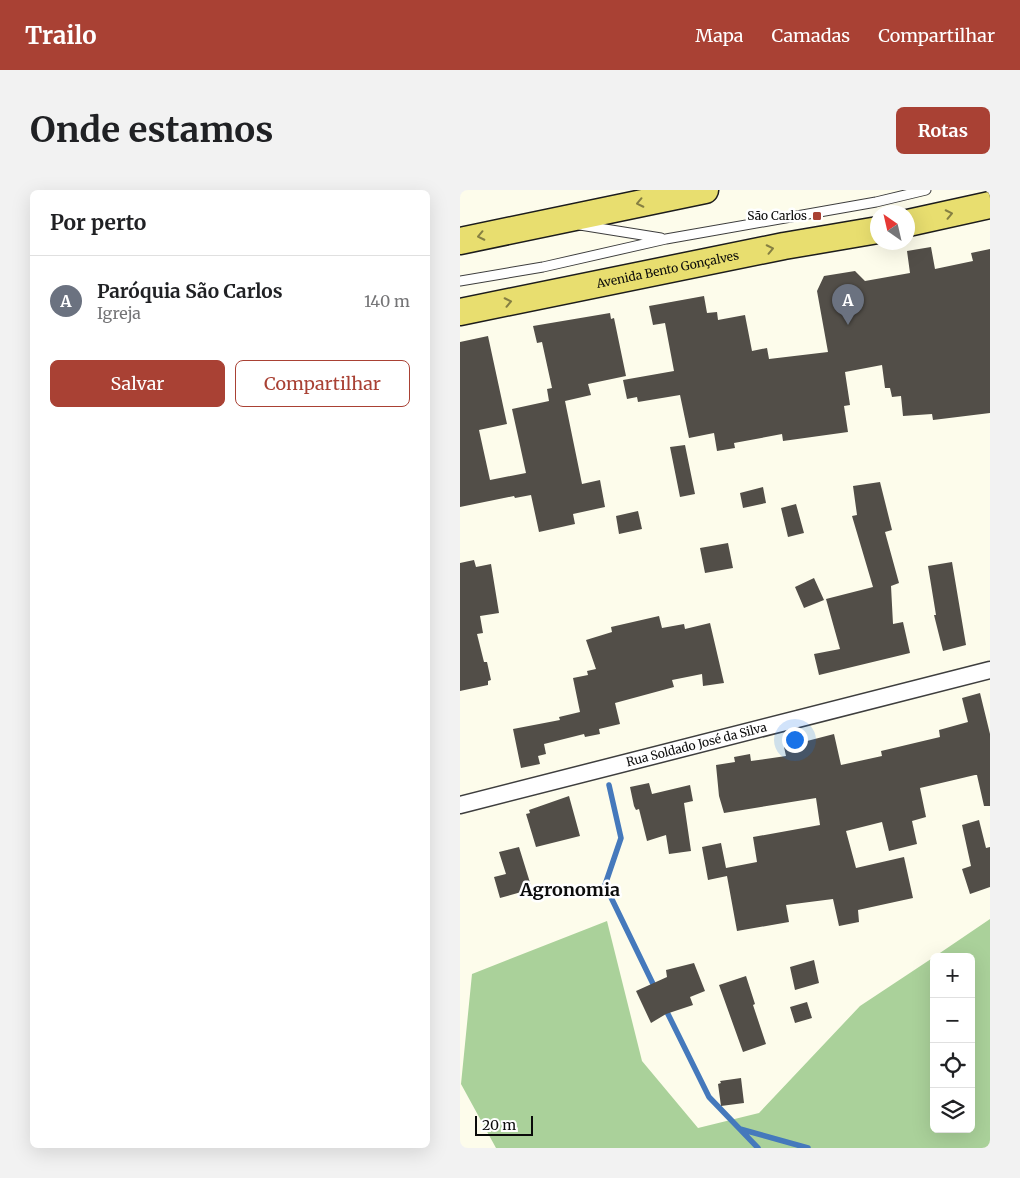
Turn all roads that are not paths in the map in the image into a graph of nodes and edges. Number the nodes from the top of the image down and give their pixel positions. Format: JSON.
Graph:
{"nodes":[{"id":1,"x":705,"y":190,"type":"edge"},
{"id":2,"x":926,"y":190,"type":"edge"},
{"id":3,"x":990,"y":206,"type":"edge"},
{"id":4,"x":554,"y":221,"type":"junction"},
{"id":5,"x":915,"y":222,"type":"edge"},
{"id":6,"x":870,"y":231,"type":"edge"},
{"id":7,"x":666,"y":239,"type":"junction"},
{"id":8,"x":460,"y":241,"type":"edge"},
{"id":9,"x":460,"y":282,"type":"edge"},
{"id":10,"x":460,"y":312,"type":"edge"},
{"id":11,"x":990,"y":670,"type":"edge"},
{"id":12,"x":460,"y":806,"type":"edge"}],
"edges":[{"from":1,"to":4,"type":"main road","one_way":true},
{"from":2,"to":7,"type":"lane"},
{"from":5,"to":3,"type":"main road","one_way":true},
{"from":4,"to":7,"type":"lane"},
{"from":4,"to":8,"type":"main road","one_way":true},
{"from":10,"to":6,"type":"main road","name":"Avenida Bento Gonçalves","one_way":true},
{"from":7,"to":9,"type":"lane"},
{"from":11,"to":12,"type":"street","name":"Rua Soldado José da Silva"}]}
